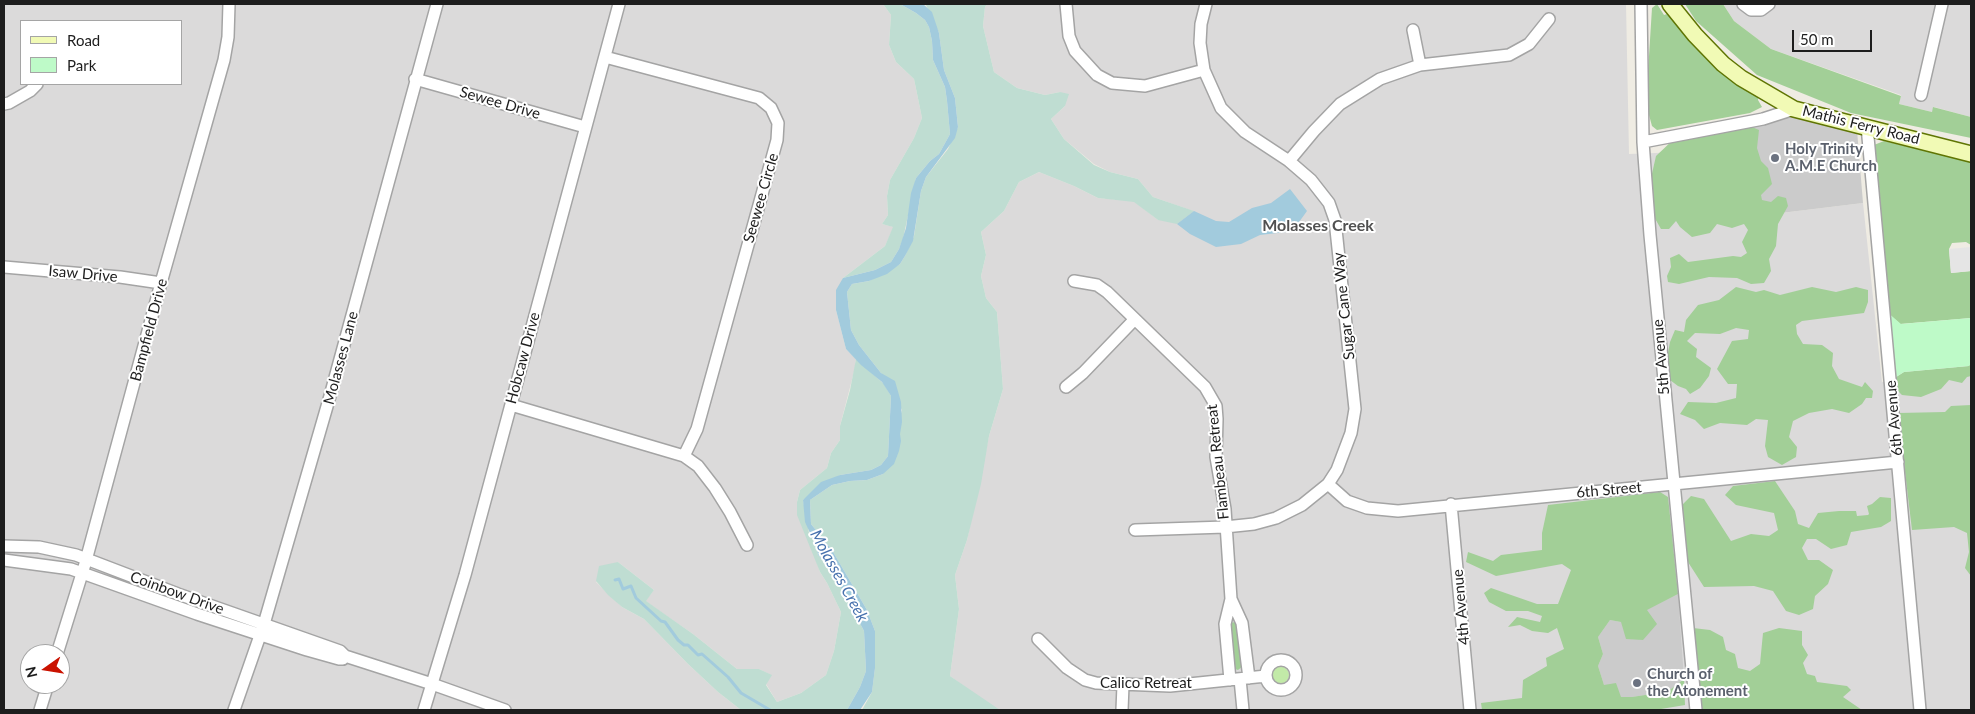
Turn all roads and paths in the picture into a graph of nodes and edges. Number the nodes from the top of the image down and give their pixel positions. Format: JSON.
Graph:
{"nodes":[{"id":1,"x":229,"y":4,"type":"edge"},
{"id":2,"x":437,"y":4,"type":"edge"},
{"id":3,"x":620,"y":4,"type":"edge"},
{"id":4,"x":1066,"y":4,"type":"edge"},
{"id":5,"x":1206,"y":4,"type":"edge"},
{"id":6,"x":1641,"y":4,"type":"edge"},
{"id":7,"x":1670,"y":4,"type":"edge"},
{"id":8,"x":1744,"y":4,"type":"edge"},
{"id":9,"x":1769,"y":4,"type":"edge"},
{"id":10,"x":1942,"y":4,"type":"edge"},
{"id":11,"x":1548,"y":19,"type":"dead end"},
{"id":12,"x":1413,"y":30,"type":"dead end"},
{"id":13,"x":605,"y":57,"type":"junction"},
{"id":14,"x":1420,"y":65,"type":"junction"},
{"id":15,"x":1204,"y":70,"type":"junction"},
{"id":16,"x":415,"y":79,"type":"junction"},
{"id":17,"x":36,"y":85,"type":"edge"},
{"id":18,"x":1921,"y":95,"type":"dead end"},
{"id":19,"x":4,"y":104,"type":"edge"},
{"id":20,"x":1794,"y":109,"type":"junction"},
{"id":21,"x":1867,"y":126,"type":"junction"},
{"id":22,"x":585,"y":127,"type":"junction"},
{"id":23,"x":1643,"y":142,"type":"junction"},
{"id":24,"x":1971,"y":154,"type":"edge"},
{"id":25,"x":1289,"y":161,"type":"junction"},
{"id":26,"x":4,"y":267,"type":"edge"},
{"id":27,"x":1074,"y":282,"type":"dead end"},
{"id":28,"x":161,"y":283,"type":"junction"},
{"id":29,"x":1134,"y":320,"type":"junction"},
{"id":30,"x":1066,"y":387,"type":"dead end"},
{"id":31,"x":511,"y":405,"type":"junction"},
{"id":32,"x":684,"y":456,"type":"junction"},
{"id":33,"x":1898,"y":462,"type":"junction"},
{"id":34,"x":1328,"y":484,"type":"junction"},
{"id":35,"x":1673,"y":484,"type":"junction"},
{"id":36,"x":1451,"y":504,"type":"junction"},
{"id":37,"x":1225,"y":527,"type":"junction"},
{"id":38,"x":1135,"y":530,"type":"dead end"},
{"id":39,"x":747,"y":545,"type":"dead end"},
{"id":40,"x":4,"y":546,"type":"edge"},
{"id":41,"x":87,"y":558,"type":"junction"},
{"id":42,"x":4,"y":560,"type":"edge"},
{"id":43,"x":82,"y":573,"type":"junction"},
{"id":44,"x":1231,"y":599,"type":"junction"},
{"id":45,"x":262,"y":629,"type":"junction"},
{"id":46,"x":1038,"y":639,"type":"dead end"},
{"id":47,"x":60,"y":644,"type":"edge"},
{"id":48,"x":1266,"y":676,"type":"dead end"},
{"id":49,"x":1240,"y":679,"type":"junction"},
{"id":50,"x":432,"y":684,"type":"junction"},
{"id":51,"x":1123,"y":685,"type":"junction"},
{"id":52,"x":45,"y":694,"type":"edge"},
{"id":53,"x":40,"y":710,"type":"edge"},
{"id":54,"x":234,"y":710,"type":"edge"},
{"id":55,"x":424,"y":710,"type":"edge"},
{"id":56,"x":505,"y":710,"type":"edge"},
{"id":57,"x":1122,"y":710,"type":"edge"},
{"id":58,"x":1243,"y":710,"type":"edge"},
{"id":59,"x":1470,"y":710,"type":"edge"},
{"id":60,"x":1696,"y":710,"type":"edge"},
{"id":61,"x":1920,"y":710,"type":"edge"}],
"edges":[{"from":1,"to":28,"type":"street","name":"Bampfield Drive"},
{"from":2,"to":16,"type":"street","name":"Molasses Lane"},
{"from":3,"to":13,"type":"street","name":"Hobcaw Drive"},
{"from":4,"to":15,"type":"street"},
{"from":5,"to":15,"type":"street","name":"Sugar Cane Way"},
{"from":6,"to":23,"type":"street","name":"5th Avenue"},
{"from":7,"to":20,"type":"main road","name":"Mathis Ferry Road"},
{"from":8,"to":9,"type":"street"},
{"from":10,"to":18,"type":"street"},
{"from":11,"to":14,"type":"street"},
{"from":12,"to":14,"type":"street"},
{"from":13,"to":22,"type":"street","name":"Hobcaw Drive"},
{"from":13,"to":32,"type":"street","name":"Seewee Circle"},
{"from":14,"to":25,"type":"street"},
{"from":15,"to":25,"type":"street","name":"Sugar Cane Way"},
{"from":16,"to":22,"type":"street","name":"Sewee Drive"},
{"from":16,"to":45,"type":"street","name":"Molasses Lane"},
{"from":17,"to":19,"type":"street"},
{"from":20,"to":21,"type":"main road","name":"Mathis Ferry Road"},
{"from":20,"to":23,"type":"street"},
{"from":21,"to":24,"type":"main road","name":"Mathis Ferry Road"},
{"from":21,"to":33,"type":"street","name":"6th Avenue"},
{"from":22,"to":31,"type":"street","name":"Hobcaw Drive"},
{"from":23,"to":35,"type":"street","name":"5th Avenue"},
{"from":25,"to":34,"type":"street","name":"Sugar Cane Way"},
{"from":26,"to":28,"type":"street","name":"Isaw Drive"},
{"from":27,"to":29,"type":"street","name":"Flambeau Retreat"},
{"from":28,"to":41,"type":"street","name":"Bampfield Drive"},
{"from":29,"to":30,"type":"street"},
{"from":29,"to":37,"type":"street","name":"Flambeau Retreat"},
{"from":31,"to":32,"type":"street"},
{"from":31,"to":50,"type":"street","name":"Hobcaw Drive"},
{"from":32,"to":39,"type":"street"},
{"from":33,"to":35,"type":"street","name":"6th Street"},
{"from":33,"to":61,"type":"street","name":"6th Avenue"},
{"from":34,"to":36,"type":"street","name":"6th Street"},
{"from":34,"to":37,"type":"street","name":"Sugar Cane Way"},
{"from":35,"to":36,"type":"street","name":"6th Street"},
{"from":35,"to":60,"type":"street","name":"5th Avenue"},
{"from":36,"to":59,"type":"street","name":"4th Avenue"},
{"from":37,"to":38,"type":"street","name":"Sugar Cane Way"},
{"from":37,"to":44,"type":"street","name":"Flambeau Retreat"},
{"from":40,"to":41,"type":"street","name":"Coinbow Drive"},
{"from":41,"to":43,"type":"street","name":"Bampfield Drive"},
{"from":41,"to":45,"type":"street","name":"Coinbow Drive"},
{"from":42,"to":43,"type":"street","name":"Coinbow Drive"},
{"from":43,"to":45,"type":"street","name":"Coinbow Drive"},
{"from":43,"to":47,"type":"street","name":"Bampfield Drive"},
{"from":44,"to":49,"type":"street"},
{"from":44,"to":49,"type":"street","name":"Flambeau Retreat"},
{"from":45,"to":50,"type":"street","name":"Coinbow Drive"},
{"from":45,"to":54,"type":"street","name":"Molasses Lane"},
{"from":46,"to":51,"type":"street","name":"Calico Retreat"},
{"from":48,"to":49,"type":"street","name":"Calico Retreat"},
{"from":49,"to":51,"type":"street","name":"Calico Retreat"},
{"from":49,"to":58,"type":"street","name":"Flambeau Retreat"},
{"from":50,"to":55,"type":"street","name":"Hobcaw Drive"},
{"from":50,"to":56,"type":"street","name":"Coinbow Drive"},
{"from":51,"to":57,"type":"street"},
{"from":52,"to":53,"type":"street"}]}
